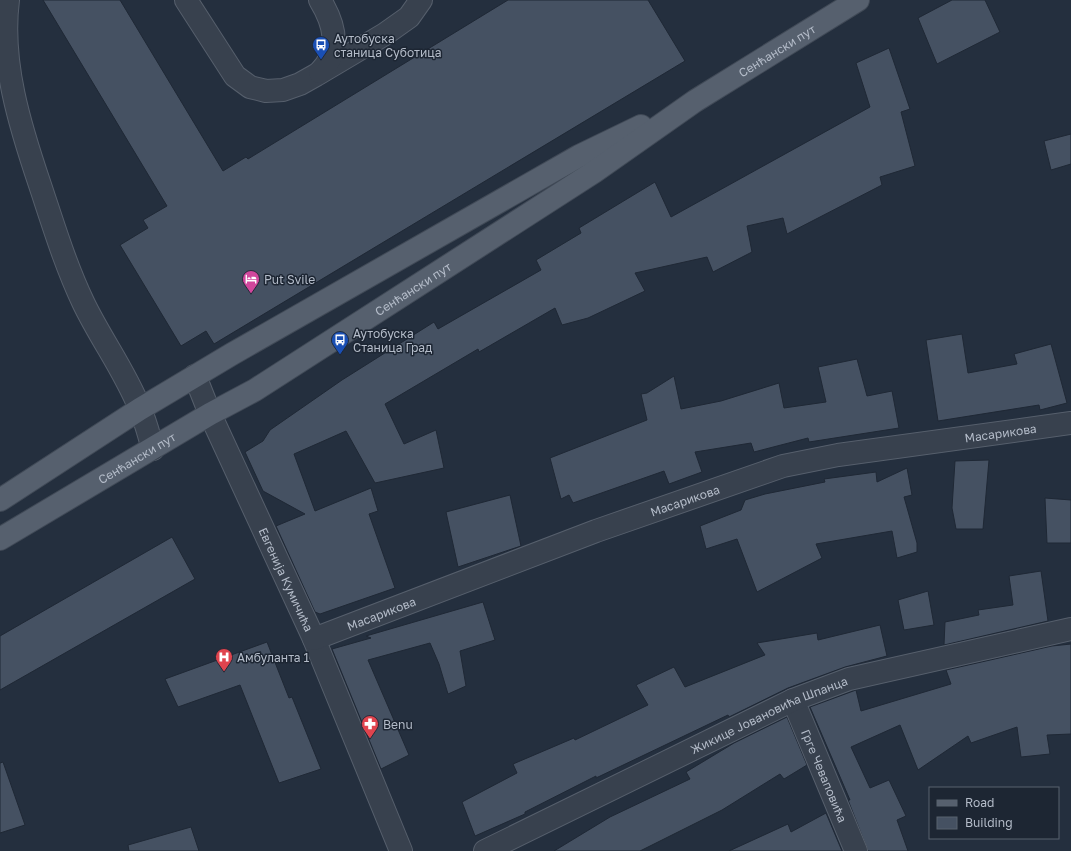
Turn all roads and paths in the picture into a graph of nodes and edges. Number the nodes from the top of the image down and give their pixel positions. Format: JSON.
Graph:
{"nodes":[{"id":1,"x":8,"y":0,"type":"edge"},
{"id":2,"x":186,"y":0,"type":"edge"},
{"id":3,"x":320,"y":0,"type":"edge"},
{"id":4,"x":421,"y":0,"type":"edge"},
{"id":5,"x":858,"y":0,"type":"edge"},
{"id":6,"x":316,"y":75,"type":"junction"},
{"id":7,"x":695,"y":101,"type":"junction"},
{"id":8,"x":195,"y":376,"type":"junction"},
{"id":9,"x":140,"y":409,"type":"junction"},
{"id":10,"x":210,"y":414,"type":"junction"},
{"id":11,"x":1071,"y":423,"type":"edge"},
{"id":12,"x":153,"y":449,"type":"junction"},
{"id":13,"x":0,"y":500,"type":"edge"},
{"id":14,"x":0,"y":539,"type":"edge"},
{"id":15,"x":1071,"y":629,"type":"edge"},
{"id":16,"x":314,"y":640,"type":"junction"},
{"id":17,"x":793,"y":700,"type":"junction"},
{"id":18,"x":401,"y":851,"type":"edge"},
{"id":19,"x":485,"y":851,"type":"edge"},
{"id":20,"x":856,"y":851,"type":"edge"}],
"edges":[{"from":1,"to":9,"type":"street"},
{"from":2,"to":6,"type":"street"},
{"from":3,"to":6,"type":"street"},
{"from":4,"to":6,"type":"street"},
{"from":5,"to":7,"type":"main road","name":"Сенћански пут"},
{"from":7,"to":8,"type":"main road","name":"Сенћански пут"},
{"from":7,"to":10,"type":"main road","name":"Сенћански пут"},
{"from":8,"to":9,"type":"main road","name":"Сенћански пут"},
{"from":8,"to":10,"type":"street","name":"Евгенија Кумичића"},
{"from":9,"to":12,"type":"street"},
{"from":9,"to":13,"type":"main road","name":"Сенћански пут"},
{"from":10,"to":12,"type":"main road","name":"Сенћански пут"},
{"from":10,"to":16,"type":"street","name":"Евгенија Кумичића"},
{"from":11,"to":16,"type":"street","name":"Масарикова"},
{"from":12,"to":14,"type":"main road","name":"Сенћански пут"},
{"from":15,"to":17,"type":"street","name":"Жикице Јовановића Шпанца"},
{"from":16,"to":18,"type":"street","name":"Евгенија Кумичића"},
{"from":17,"to":19,"type":"street","name":"Жикице Јовановића Шпанца"},
{"from":17,"to":20,"type":"street","name":"Грге Чеваповића"}]}
